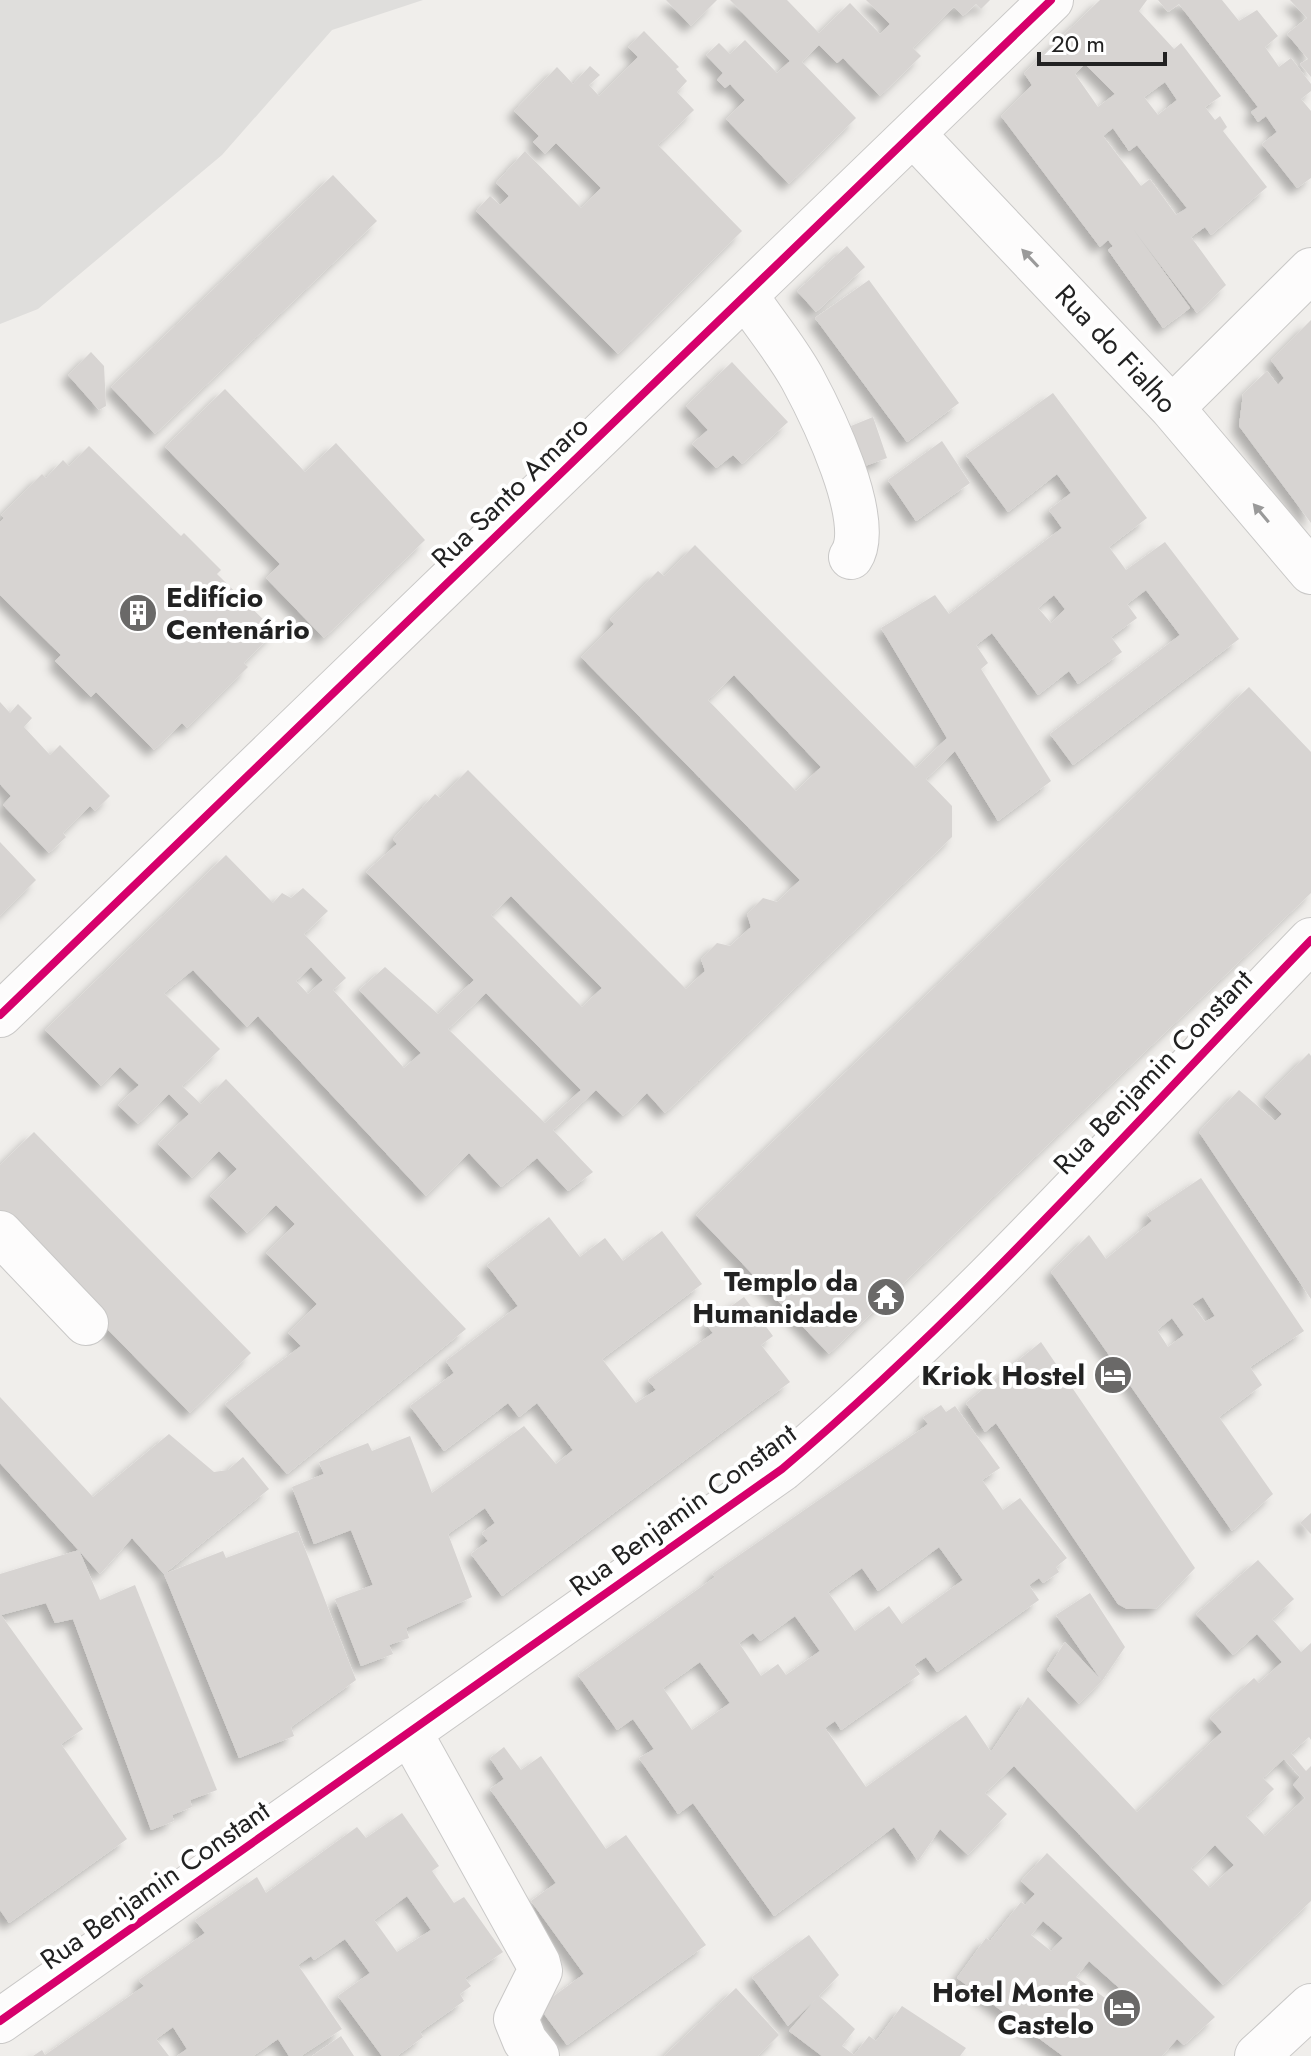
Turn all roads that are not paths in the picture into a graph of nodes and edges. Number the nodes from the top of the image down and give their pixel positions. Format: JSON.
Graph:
{"nodes":[{"id":1,"x":1051,"y":0,"type":"edge"},
{"id":2,"x":913,"y":134,"type":"junction"},
{"id":3,"x":1311,"y":270,"type":"edge"},
{"id":4,"x":746,"y":296,"type":"junction"},
{"id":5,"x":1172,"y":408,"type":"junction"},
{"id":6,"x":851,"y":557,"type":"dead end"},
{"id":7,"x":1311,"y":572,"type":"edge"},
{"id":8,"x":1311,"y":940,"type":"edge"},
{"id":9,"x":0,"y":1015,"type":"edge"},
{"id":10,"x":0,"y":1233,"type":"edge"},
{"id":11,"x":86,"y":1323,"type":"dead end"},
{"id":12,"x":410,"y":1733,"type":"junction"},
{"id":13,"x":1311,"y":2006,"type":"edge"},
{"id":14,"x":0,"y":2021,"type":"edge"},
{"id":15,"x":537,"y":2056,"type":"edge"},
{"id":16,"x":1257,"y":2056,"type":"edge"}],
"edges":[{"from":1,"to":2,"type":"street","name":"Rua Santo Amaro"},
{"from":2,"to":4,"type":"street","name":"Rua Santo Amaro"},
{"from":5,"to":2,"type":"street","name":"Rua do Fialho","one_way":true},
{"from":3,"to":5,"type":"street"},
{"from":4,"to":6,"type":"street"},
{"from":4,"to":9,"type":"street","name":"Rua Santo Amaro"},
{"from":7,"to":5,"type":"street","name":"Rua do Fialho","one_way":true},
{"from":8,"to":12,"type":"street","name":"Rua Benjamin Constant"},
{"from":10,"to":11,"type":"street"},
{"from":12,"to":14,"type":"street","name":"Rua Benjamin Constant"},
{"from":12,"to":15,"type":"street"},
{"from":13,"to":16,"type":"street"}]}
